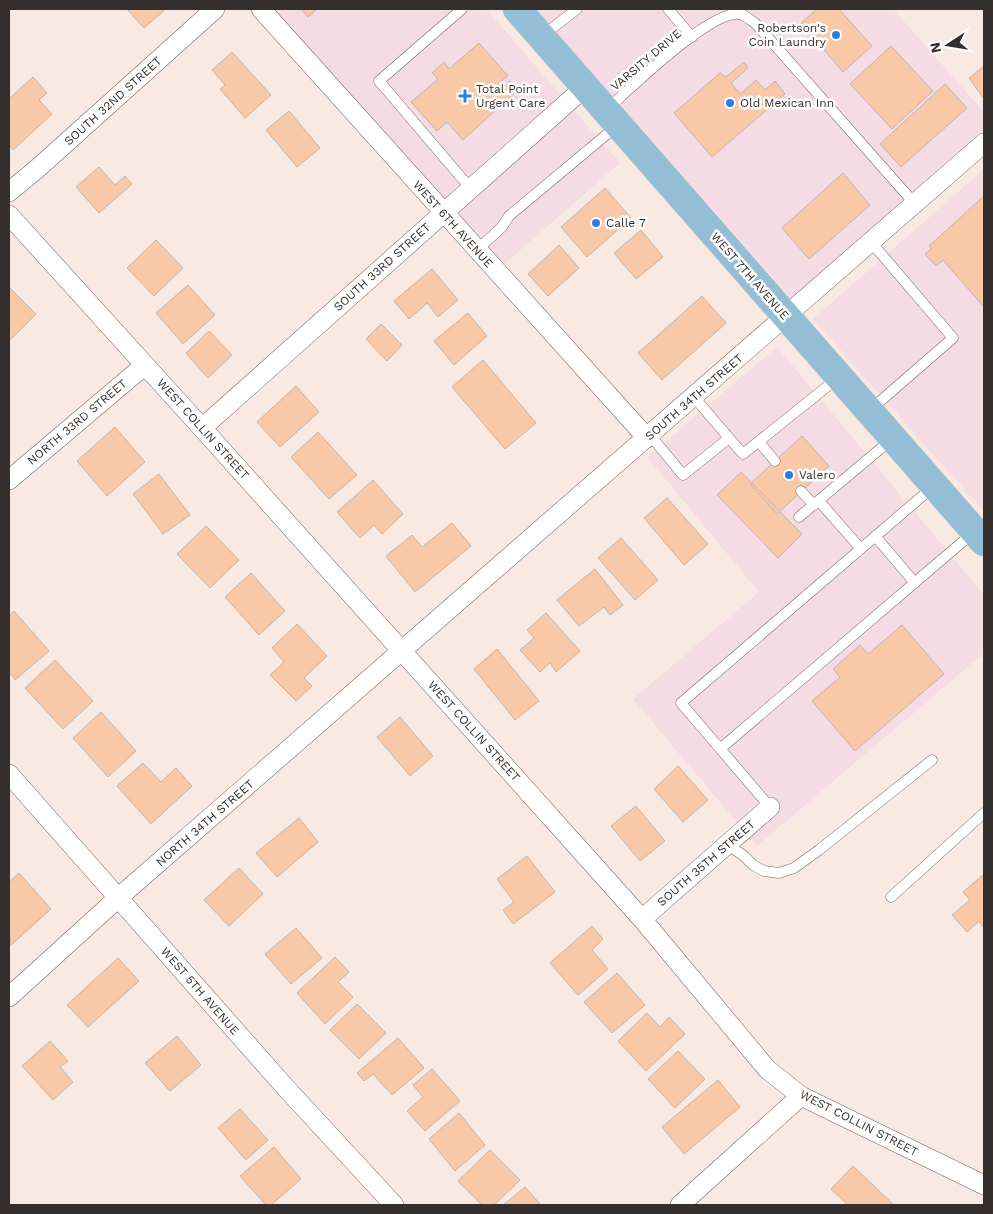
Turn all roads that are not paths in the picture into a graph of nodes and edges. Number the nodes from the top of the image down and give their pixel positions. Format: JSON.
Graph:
{"nodes":[{"id":1,"x":215,"y":9,"type":"edge"},
{"id":2,"x":260,"y":9,"type":"edge"},
{"id":3,"x":462,"y":9,"type":"edge"},
{"id":4,"x":517,"y":9,"type":"edge"},
{"id":5,"x":577,"y":9,"type":"edge"},
{"id":6,"x":668,"y":9,"type":"edge"},
{"id":7,"x":541,"y":37,"type":"junction"},
{"id":8,"x":692,"y":37,"type":"junction"},
{"id":9,"x":585,"y":88,"type":"junction"},
{"id":10,"x":612,"y":118,"type":"junction"},
{"id":11,"x":984,"y":143,"type":"edge"},
{"id":12,"x":471,"y":189,"type":"junction"},
{"id":13,"x":9,"y":192,"type":"edge"},
{"id":14,"x":915,"y":204,"type":"junction"},
{"id":15,"x":444,"y":213,"type":"junction"},
{"id":16,"x":9,"y":215,"type":"edge"},
{"id":17,"x":871,"y":242,"type":"junction"},
{"id":18,"x":477,"y":250,"type":"junction"},
{"id":19,"x":786,"y":316,"type":"junction"},
{"id":20,"x":145,"y":364,"type":"junction"},
{"id":21,"x":839,"y":377,"type":"junction"},
{"id":22,"x":694,"y":397,"type":"junction"},
{"id":23,"x":869,"y":411,"type":"junction"},
{"id":24,"x":202,"y":428,"type":"junction"},
{"id":25,"x":648,"y":437,"type":"junction"},
{"id":26,"x":729,"y":438,"type":"junction"},
{"id":27,"x":893,"y":438,"type":"junction"},
{"id":28,"x":758,"y":442,"type":"junction"},
{"id":29,"x":775,"y":461,"type":"dead end"},
{"id":30,"x":9,"y":480,"type":"edge"},
{"id":31,"x":935,"y":486,"type":"junction"},
{"id":32,"x":801,"y":492,"type":"dead end"},
{"id":33,"x":816,"y":503,"type":"junction"},
{"id":34,"x":799,"y":517,"type":"dead end"},
{"id":35,"x":875,"y":536,"type":"junction"},
{"id":36,"x":979,"y":536,"type":"edge"},
{"id":37,"x":861,"y":549,"type":"junction"},
{"id":38,"x":915,"y":583,"type":"junction"},
{"id":39,"x":402,"y":650,"type":"junction"},
{"id":40,"x":720,"y":750,"type":"junction"},
{"id":41,"x":932,"y":760,"type":"dead end"},
{"id":42,"x":9,"y":774,"type":"edge"},
{"id":43,"x":770,"y":807,"type":"joint"},
{"id":44,"x":984,"y":813,"type":"edge"},
{"id":45,"x":727,"y":845,"type":"junction"},
{"id":46,"x":891,"y":897,"type":"dead end"},
{"id":47,"x":118,"y":898,"type":"junction"},
{"id":48,"x":642,"y":919,"type":"junction"},
{"id":49,"x":9,"y":997,"type":"edge"},
{"id":50,"x":801,"y":1096,"type":"junction"},
{"id":51,"x":984,"y":1185,"type":"edge"},
{"id":52,"x":394,"y":1205,"type":"edge"},
{"id":53,"x":680,"y":1205,"type":"edge"}],
"edges":[{"from":1,"to":13,"type":"street","name":"SOUTH 32ND STREET"},
{"from":2,"to":15,"type":"street","name":"WEST 6TH AVENUE"},
{"from":3,"to":12,"type":"lane"},
{"from":4,"to":7,"type":"main road","name":"WEST 7TH AVENUE"},
{"from":5,"to":7,"type":"lane"},
{"from":6,"to":8,"type":"lane"},
{"from":7,"to":9,"type":"main road","name":"WEST 7TH AVENUE"},
{"from":8,"to":10,"type":"lane","name":"VARSITY DRIVE"},
{"from":8,"to":14,"type":"lane","name":"VARSITY DRIVE"},
{"from":9,"to":10,"type":"main road","name":"WEST 7TH AVENUE"},
{"from":9,"to":12,"type":"street","name":"SOUTH 33RD STREET"},
{"from":10,"to":18,"type":"lane","name":"VARSITY DRIVE"},
{"from":10,"to":19,"type":"main road","name":"WEST 7TH AVENUE"},
{"from":11,"to":14,"type":"street","name":"SOUTH 34TH STREET"},
{"from":12,"to":15,"type":"street","name":"SOUTH 33RD STREET"},
{"from":14,"to":17,"type":"street","name":"SOUTH 34TH STREET"},
{"from":15,"to":18,"type":"street","name":"WEST 6TH AVENUE"},
{"from":15,"to":24,"type":"street","name":"SOUTH 33RD STREET"},
{"from":16,"to":20,"type":"street","name":"WEST COLLIN STREET"},
{"from":17,"to":19,"type":"street","name":"SOUTH 34TH STREET"},
{"from":17,"to":23,"type":"lane"},
{"from":18,"to":25,"type":"street","name":"WEST 6TH AVENUE"},
{"from":19,"to":21,"type":"main road","name":"WEST 7TH AVENUE"},
{"from":19,"to":22,"type":"street","name":"SOUTH 34TH STREET"},
{"from":20,"to":24,"type":"street","name":"WEST COLLIN STREET"},
{"from":20,"to":30,"type":"street","name":"NORTH 33RD STREET"},
{"from":21,"to":23,"type":"main road","name":"WEST 7TH AVENUE"},
{"from":21,"to":28,"type":"lane"},
{"from":22,"to":25,"type":"street","name":"SOUTH 34TH STREET"},
{"from":22,"to":26,"type":"lane"},
{"from":23,"to":27,"type":"main road","name":"WEST 7TH AVENUE"},
{"from":24,"to":39,"type":"street","name":"WEST COLLIN STREET"},
{"from":25,"to":26,"type":"lane"},
{"from":25,"to":39,"type":"street","name":"SOUTH 34TH STREET"},
{"from":26,"to":28,"type":"lane"},
{"from":27,"to":31,"type":"main road","name":"WEST 7TH AVENUE"},
{"from":27,"to":33,"type":"lane"},
{"from":28,"to":29,"type":"lane"},
{"from":31,"to":35,"type":"lane"},
{"from":31,"to":36,"type":"main road","name":"WEST 7TH AVENUE"},
{"from":32,"to":33,"type":"lane"},
{"from":33,"to":34,"type":"lane"},
{"from":33,"to":37,"type":"lane"},
{"from":35,"to":37,"type":"lane"},
{"from":35,"to":38,"type":"lane"},
{"from":36,"to":38,"type":"lane"},
{"from":37,"to":40,"type":"lane"},
{"from":38,"to":40,"type":"lane"},
{"from":39,"to":47,"type":"street","name":"NORTH 34TH STREET"},
{"from":39,"to":48,"type":"street","name":"WEST COLLIN STREET"},
{"from":40,"to":43,"type":"lane"},
{"from":41,"to":45,"type":"lane"},
{"from":42,"to":47,"type":"street","name":"WEST 5TH AVENUE"},
{"from":43,"to":45,"type":"street","name":"SOUTH 35TH STREET"},
{"from":44,"to":46,"type":"lane"},
{"from":45,"to":48,"type":"street","name":"SOUTH 35TH STREET"},
{"from":47,"to":49,"type":"street","name":"NORTH 34TH STREET"},
{"from":47,"to":52,"type":"street","name":"WEST 5TH AVENUE"},
{"from":48,"to":50,"type":"street","name":"WEST COLLIN STREET"},
{"from":50,"to":51,"type":"street","name":"WEST COLLIN STREET"},
{"from":50,"to":53,"type":"street"}]}
